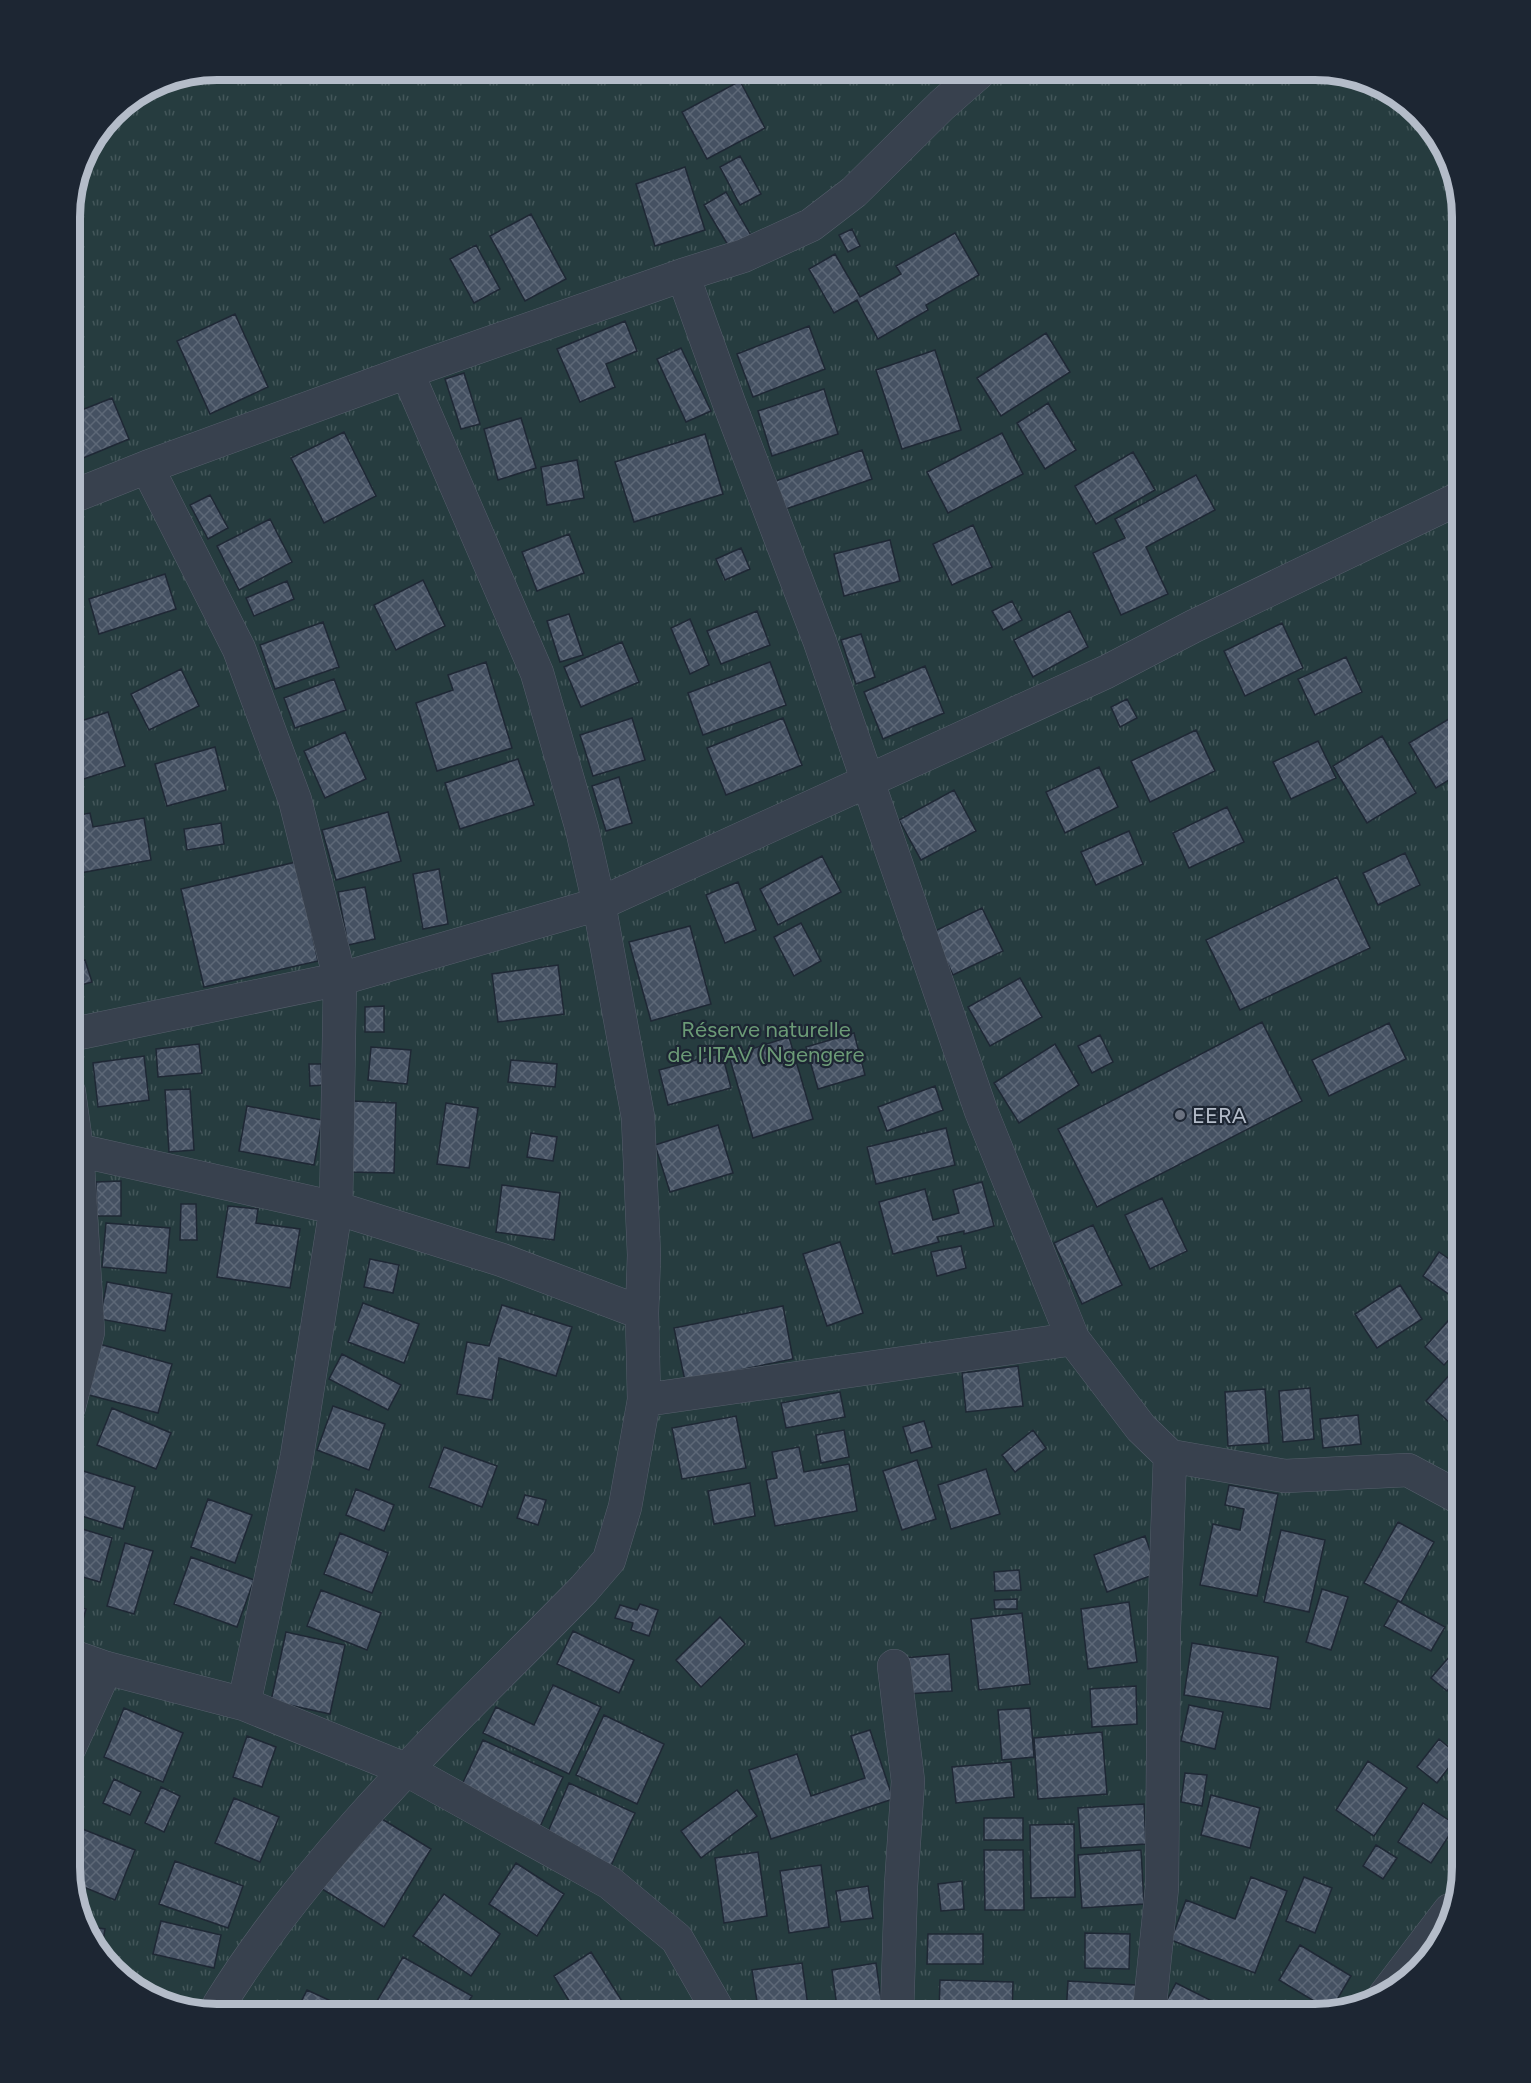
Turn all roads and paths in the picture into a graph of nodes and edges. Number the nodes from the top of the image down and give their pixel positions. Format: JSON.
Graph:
{"nodes":[{"id":1,"x":970,"y":80,"type":"edge"},
{"id":2,"x":683,"y":275,"type":"junction"},
{"id":3,"x":407,"y":372,"type":"junction"},
{"id":4,"x":147,"y":467,"type":"junction"},
{"id":5,"x":80,"y":494,"type":"edge"},
{"id":6,"x":1452,"y":502,"type":"edge"},
{"id":7,"x":867,"y":781,"type":"junction"},
{"id":8,"x":599,"y":904,"type":"junction"},
{"id":9,"x":340,"y":978,"type":"junction"},
{"id":10,"x":80,"y":1033,"type":"edge"},
{"id":11,"x":80,"y":1151,"type":"edge"},
{"id":12,"x":336,"y":1208,"type":"junction"},
{"id":13,"x":80,"y":1216,"type":"edge"},
{"id":14,"x":642,"y":1312,"type":"junction"},
{"id":15,"x":1073,"y":1339,"type":"junction"},
{"id":16,"x":80,"y":1361,"type":"edge"},
{"id":17,"x":644,"y":1400,"type":"junction"},
{"id":18,"x":1170,"y":1456,"type":"junction"},
{"id":19,"x":1452,"y":1494,"type":"edge"},
{"id":20,"x":80,"y":1659,"type":"edge"},
{"id":21,"x":894,"y":1666,"type":"dead end"},
{"id":22,"x":106,"y":1668,"type":"junction"},
{"id":23,"x":244,"y":1704,"type":"junction"},
{"id":24,"x":80,"y":1725,"type":"edge"},
{"id":25,"x":407,"y":1770,"type":"junction"},
{"id":26,"x":1437,"y":1927,"type":"edge"},
{"id":27,"x":1406,"y":1968,"type":"edge"},
{"id":28,"x":220,"y":2003,"type":"edge"},
{"id":29,"x":714,"y":2003,"type":"edge"},
{"id":30,"x":897,"y":2004,"type":"edge"},
{"id":31,"x":1150,"y":2004,"type":"edge"}],
"edges":[{"from":1,"to":2,"type":"street"},
{"from":2,"to":3,"type":"street"},
{"from":2,"to":7,"type":"street"},
{"from":3,"to":4,"type":"street"},
{"from":3,"to":8,"type":"street"},
{"from":4,"to":5,"type":"street"},
{"from":4,"to":9,"type":"street"},
{"from":6,"to":7,"type":"street"},
{"from":7,"to":8,"type":"street"},
{"from":7,"to":15,"type":"street"},
{"from":8,"to":9,"type":"street"},
{"from":8,"to":14,"type":"street"},
{"from":9,"to":10,"type":"street"},
{"from":9,"to":12,"type":"street"},
{"from":11,"to":12,"type":"street"},
{"from":12,"to":14,"type":"street"},
{"from":12,"to":23,"type":"street"},
{"from":13,"to":16,"type":"street"},
{"from":14,"to":17,"type":"street"},
{"from":15,"to":17,"type":"street"},
{"from":15,"to":18,"type":"street"},
{"from":17,"to":25,"type":"street"},
{"from":18,"to":19,"type":"street"},
{"from":18,"to":31,"type":"street"},
{"from":20,"to":22,"type":"street"},
{"from":21,"to":30,"type":"street"},
{"from":22,"to":23,"type":"street"},
{"from":22,"to":24,"type":"street"},
{"from":23,"to":25,"type":"street"},
{"from":25,"to":28,"type":"street"},
{"from":25,"to":29,"type":"street"},
{"from":26,"to":27,"type":"street"}]}
